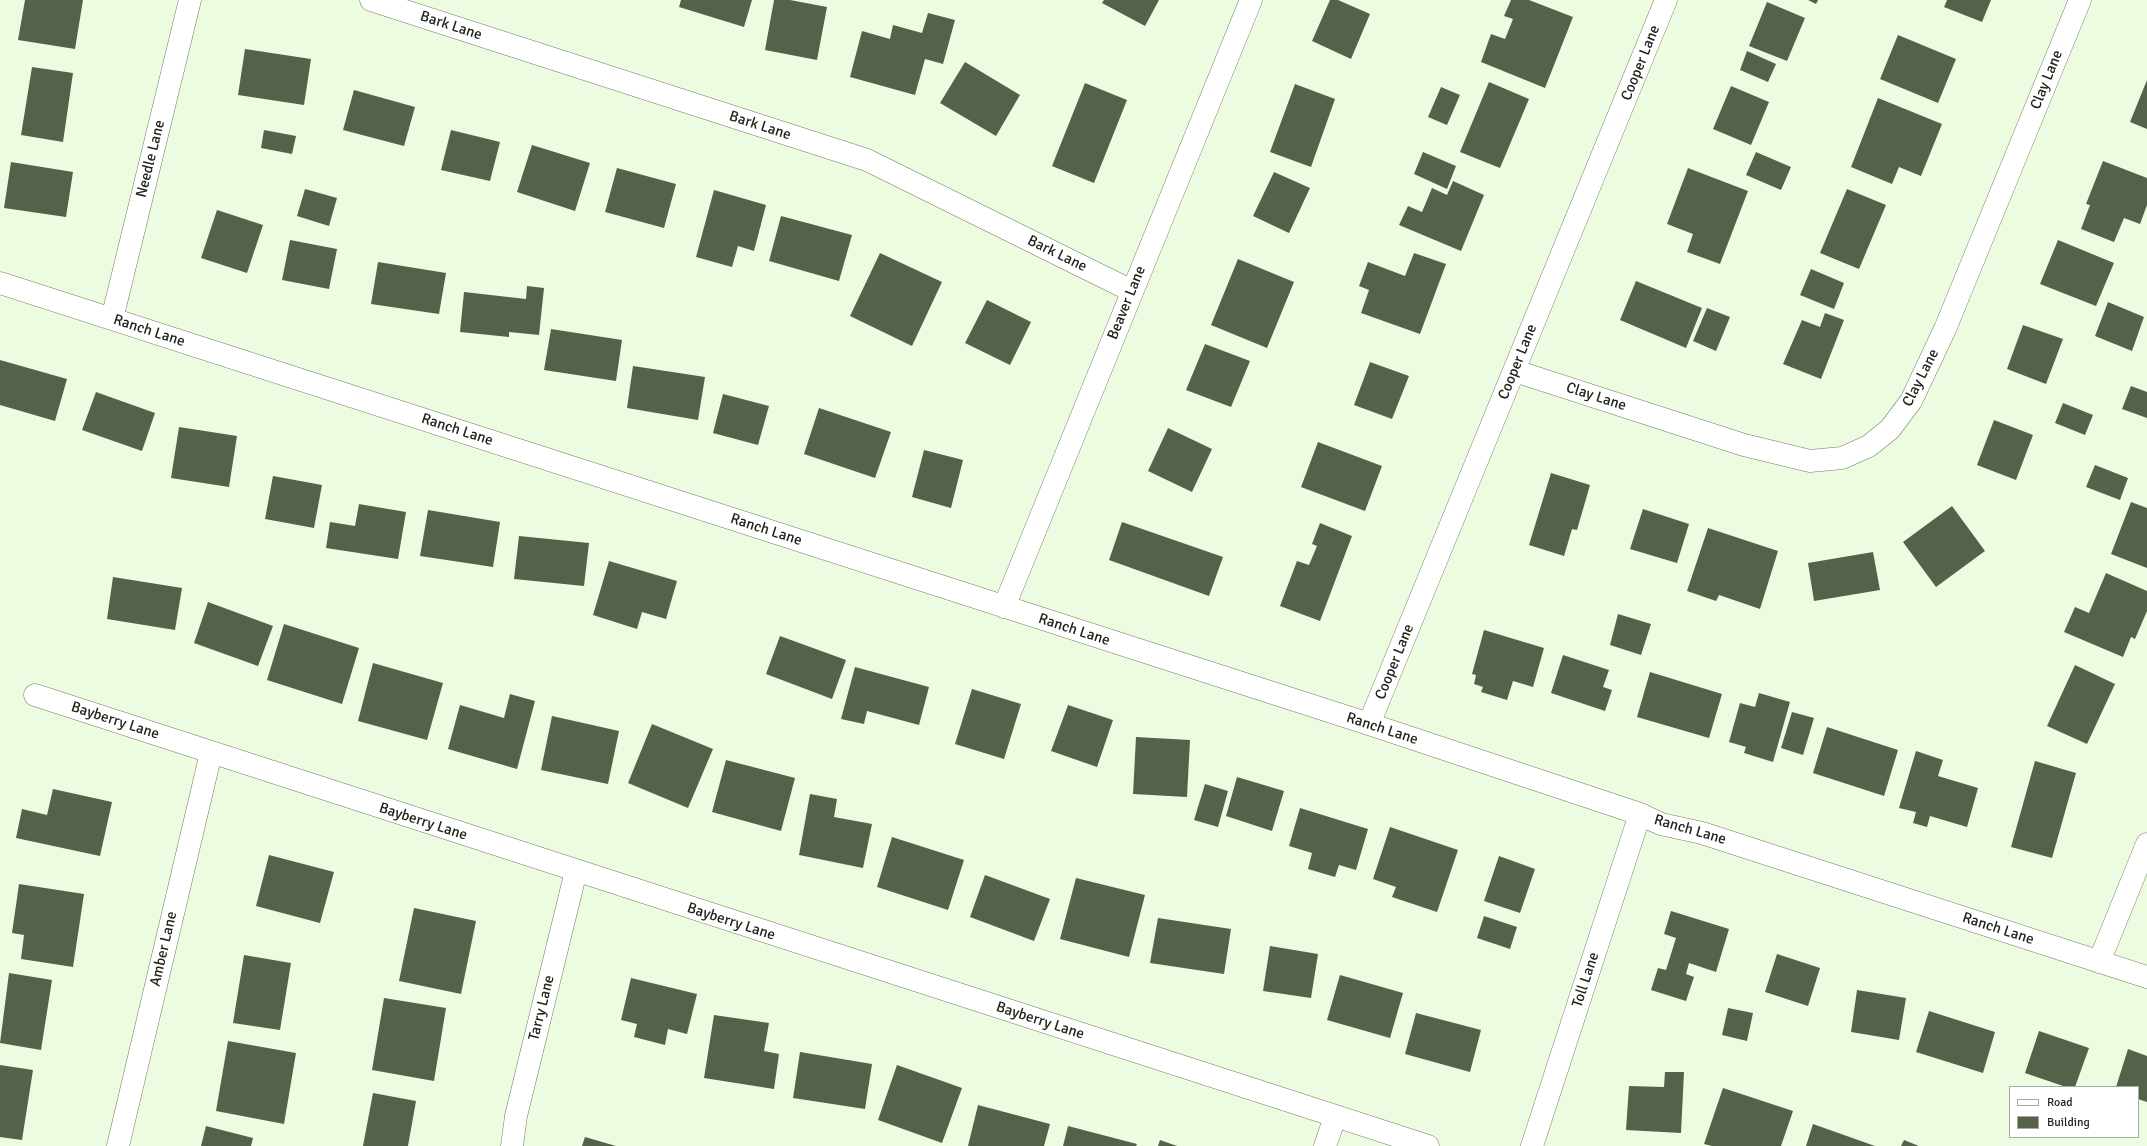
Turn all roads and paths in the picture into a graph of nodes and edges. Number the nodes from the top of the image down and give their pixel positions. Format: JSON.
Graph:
{"nodes":[{"id":1,"x":190,"y":0,"type":"edge"},
{"id":2,"x":371,"y":0,"type":"edge"},
{"id":3,"x":1251,"y":0,"type":"edge"},
{"id":4,"x":1666,"y":0,"type":"edge"},
{"id":5,"x":2080,"y":0,"type":"edge"},
{"id":6,"x":0,"y":282,"type":"edge"},
{"id":7,"x":1132,"y":291,"type":"junction"},
{"id":8,"x":112,"y":319,"type":"junction"},
{"id":9,"x":1515,"y":371,"type":"junction"},
{"id":10,"x":1004,"y":607,"type":"junction"},
{"id":11,"x":35,"y":694,"type":"dead end"},
{"id":12,"x":1369,"y":724,"type":"junction"},
{"id":13,"x":211,"y":753,"type":"junction"},
{"id":14,"x":1640,"y":814,"type":"junction"},
{"id":15,"x":2147,"y":844,"type":"edge"},
{"id":16,"x":576,"y":871,"type":"junction"},
{"id":17,"x":2099,"y":962,"type":"junction"},
{"id":18,"x":2147,"y":977,"type":"edge"},
{"id":19,"x":1335,"y":1117,"type":"junction"},
{"id":20,"x":118,"y":1146,"type":"edge"},
{"id":21,"x":512,"y":1146,"type":"edge"},
{"id":22,"x":1325,"y":1146,"type":"edge"},
{"id":23,"x":1428,"y":1146,"type":"edge"},
{"id":24,"x":1532,"y":1146,"type":"edge"}],
"edges":[{"from":1,"to":8,"type":"street","name":"Needle Lane"},
{"from":2,"to":7,"type":"street","name":"Bark Lane"},
{"from":3,"to":7,"type":"street","name":"Beaver Lane"},
{"from":4,"to":9,"type":"street","name":"Cooper Lane"},
{"from":5,"to":9,"type":"street","name":"Clay Lane"},
{"from":6,"to":8,"type":"street","name":"Ranch Lane"},
{"from":7,"to":10,"type":"street","name":"Beaver Lane"},
{"from":8,"to":10,"type":"street","name":"Ranch Lane"},
{"from":9,"to":12,"type":"street","name":"Cooper Lane"},
{"from":10,"to":12,"type":"street","name":"Ranch Lane"},
{"from":11,"to":13,"type":"street","name":"Bayberry Lane"},
{"from":12,"to":14,"type":"street","name":"Ranch Lane"},
{"from":13,"to":16,"type":"street","name":"Bayberry Lane"},
{"from":13,"to":20,"type":"street","name":"Amber Lane"},
{"from":14,"to":17,"type":"street","name":"Ranch Lane"},
{"from":14,"to":24,"type":"street","name":"Toll Lane"},
{"from":15,"to":17,"type":"street"},
{"from":16,"to":19,"type":"street","name":"Bayberry Lane"},
{"from":16,"to":21,"type":"street","name":"Tarry Lane"},
{"from":17,"to":18,"type":"street","name":"Ranch Lane"},
{"from":19,"to":22,"type":"street"},
{"from":19,"to":23,"type":"street","name":"Bayberry Lane"}]}
